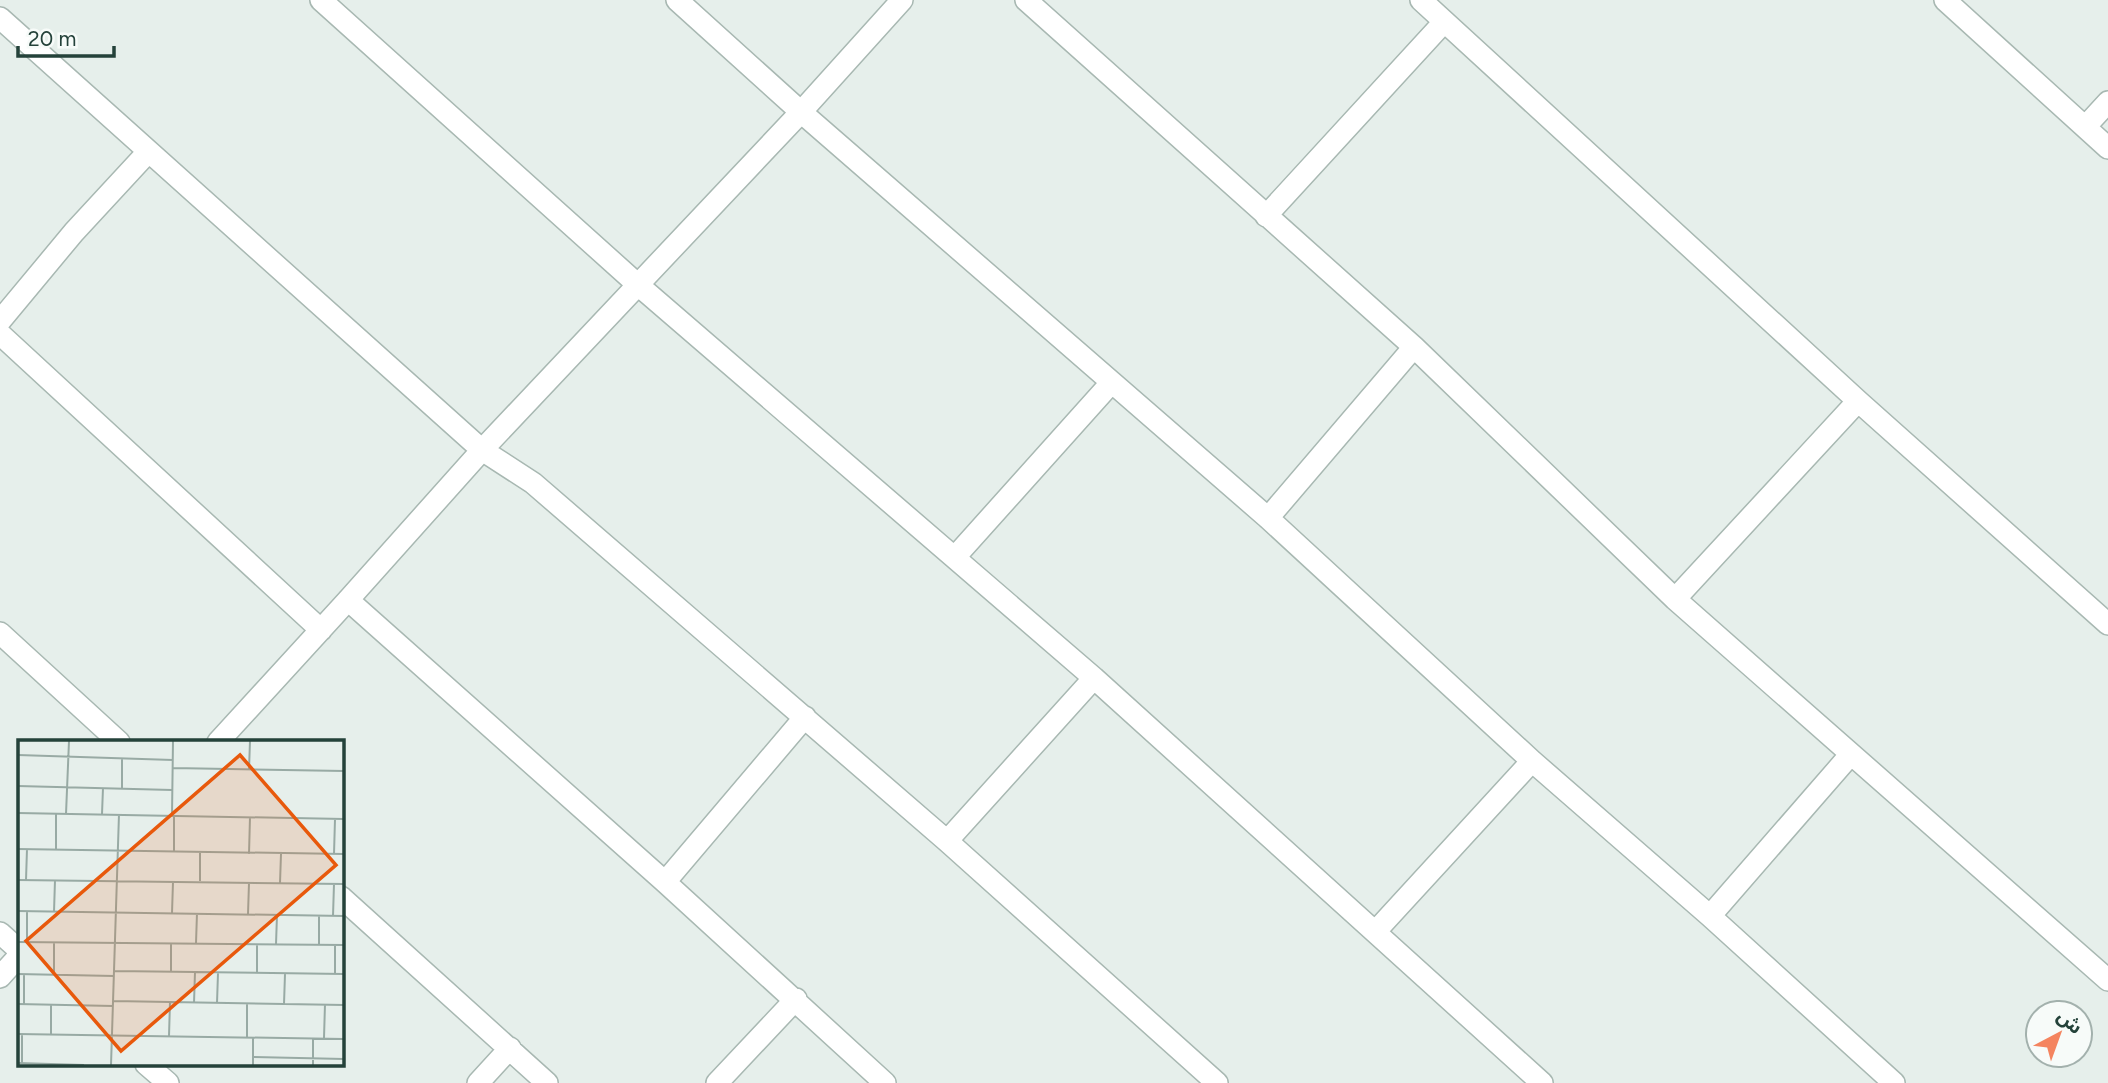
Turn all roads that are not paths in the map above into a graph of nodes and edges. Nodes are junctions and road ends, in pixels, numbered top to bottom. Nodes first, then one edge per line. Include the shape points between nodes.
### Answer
1 (12, 0) edge
2 (321, 0) edge
3 (677, 0) edge
4 (902, 0) edge
5 (1026, 0) edge
6 (1945, 0) edge
7 (1432, 7) edge
8 (0, 16) edge
9 (2108, 102) edge
10 (801, 111) junction
11 (2085, 127) junction
12 (2108, 148) edge
13 (148, 152) junction
14 (1266, 216) junction
15 (637, 284) junction
16 (0, 321) edge
17 (0, 334) edge
18 (1414, 348) junction
19 (1111, 383) junction
20 (1858, 401) junction
21 (482, 450) junction
22 (1268, 518) junction
23 (955, 557) junction
24 (1675, 599) junction
25 (348, 600) junction
26 (2108, 624) edge
27 (321, 630) junction
28 (0, 633) edge
29 (1094, 678) junction
30 (805, 717) junction
31 (117, 740) edge
32 (220, 740) edge
33 (1851, 754) junction
34 (1532, 761) junction
35 (947, 841) junction
36 (666, 882) junction
37 (343, 899) edge
38 (1710, 916) junction
39 (1375, 932) junction
40 (0, 933) edge
41 (18, 949) edge
42 (18, 957) edge
43 (0, 977) edge
44 (2108, 980) edge
45 (796, 999) junction
46 (510, 1048) junction
47 (148, 1066) edge
48 (1535, 1081) edge
49 (168, 1083) edge
50 (478, 1083) edge
51 (547, 1083) edge
52 (718, 1083) edge
53 (885, 1083) edge
54 (1217, 1083) edge
55 (1894, 1083) edge

1 - 8 street
2 - 15 street
3 - 10 street
4 - 10 street
5 - 14 street
6 - 11 street
7 - 14 street
7 - 20 street
8 - 13 street
9 - 11 street
10 - 15 street
10 - 19 street
11 - 12 street
13 - 16 street
13 - 21 street
14 - 18 street
15 - 21 street
15 - 23 street
17 - 27 street
18 - 22 street
18 - 24 street
19 - 22 street
19 - 23 street
20 - 24 street
20 - 26 street
21 - 25 street
21 - 30 street via 533,483
22 - 34 street
23 - 29 street
24 - 33 street
25 - 27 street
25 - 36 street
27 - 32 street
28 - 31 street
29 - 35 street
29 - 39 street
30 - 35 street
30 - 36 street
33 - 38 street
33 - 44 street
34 - 38 street
34 - 39 street
35 - 54 street
36 - 45 street
37 - 46 street
38 - 55 street
39 - 48 street
40 - 41 street
42 - 43 street
45 - 52 street
45 - 53 street
46 - 50 street
46 - 51 street
47 - 49 street

